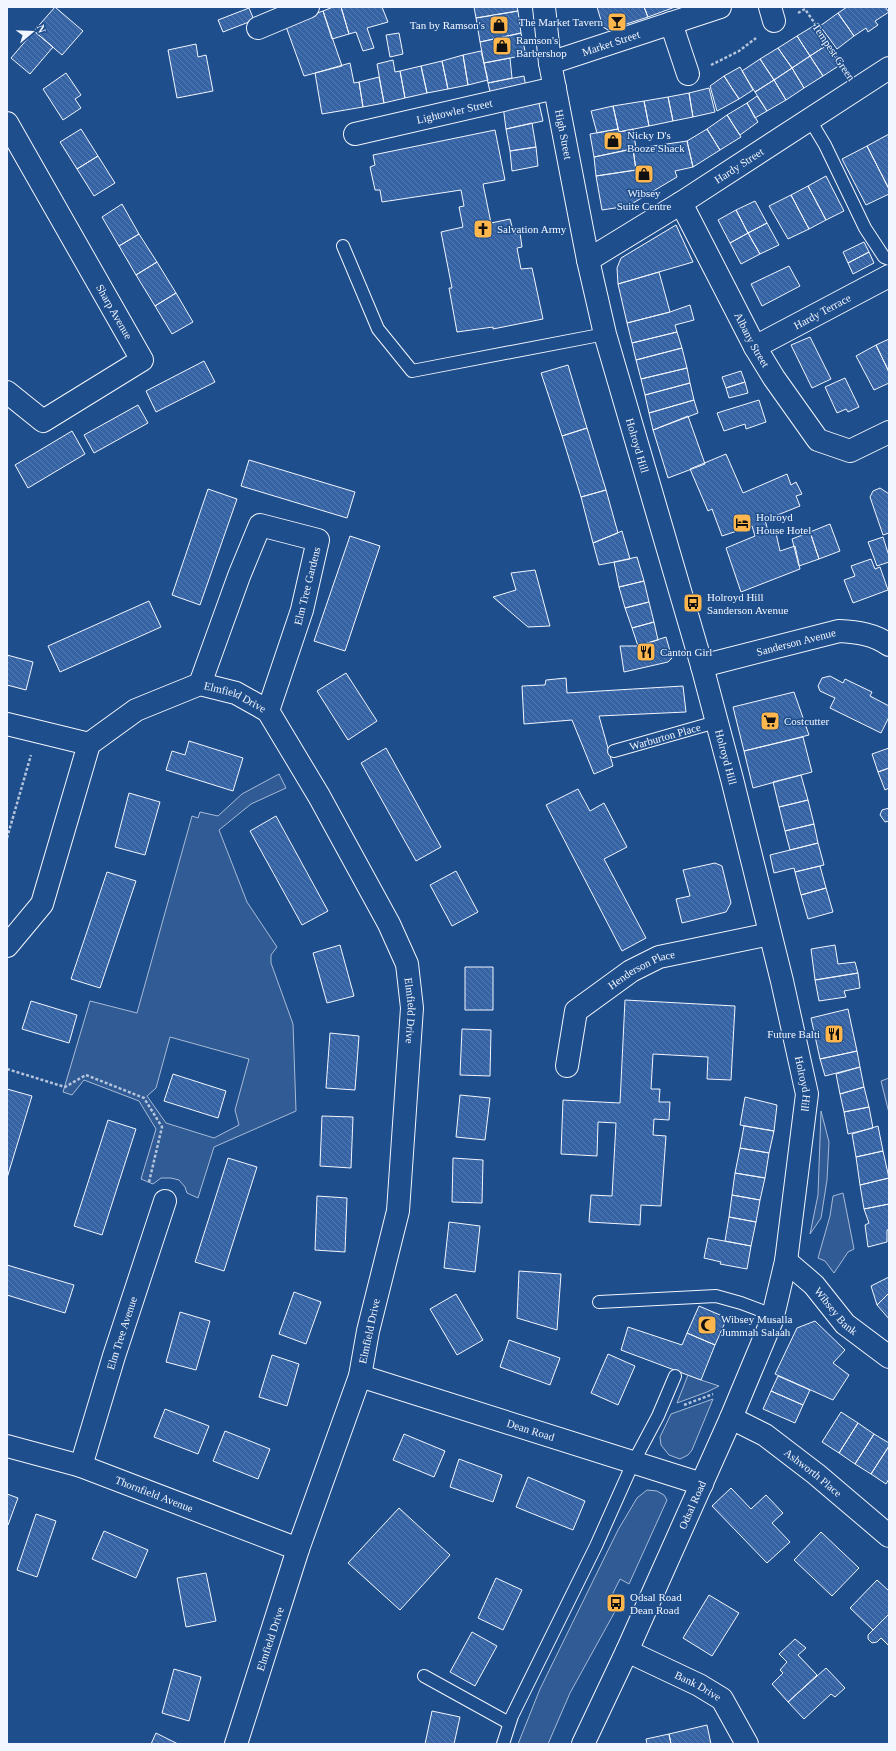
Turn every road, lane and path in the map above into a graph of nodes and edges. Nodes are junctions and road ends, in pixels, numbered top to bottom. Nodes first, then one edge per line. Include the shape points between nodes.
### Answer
1 (308, 7) edge
2 (544, 7) edge
3 (720, 7) edge
4 (795, 7) edge
5 (772, 14) edge
6 (671, 23) junction
7 (258, 28) dead end
8 (550, 62) junction
9 (888, 70) edge
10 (688, 74) joint
11 (555, 88) junction
12 (859, 88) junction
13 (810, 120) junction
14 (7, 123) edge
15 (355, 134) dead end
16 (681, 203) junction
17 (343, 246) dead end
18 (889, 259) edge
19 (588, 260) junction
20 (889, 276) edge
21 (605, 334) junction
22 (755, 348) junction
23 (7, 392) edge
24 (889, 432) edge
25 (889, 645) edge
26 (702, 666) junction
27 (200, 684) junction
28 (268, 711) junction
29 (716, 722) junction
30 (7, 724) edge
31 (38, 732) junction
32 (89, 744) junction
33 (614, 751) dead end
34 (7, 838) edge
35 (770, 934) junction
36 (7, 946) edge
37 (567, 1066) dead end
38 (7, 1069) edge
39 (165, 1201) joint
40 (786, 1261) junction
41 (599, 1302) dead end
42 (773, 1315) junction
43 (889, 1357) edge
44 (360, 1376) junction
45 (675, 1376) dead end
46 (748, 1377) junction
47 (658, 1416) junction
48 (732, 1418) junction
49 (7, 1446) edge
50 (633, 1463) junction
51 (81, 1466) junction
52 (702, 1484) junction
53 (889, 1536) edge
54 (298, 1549) junction
55 (627, 1651) junction
56 (424, 1676) dead end
57 (509, 1723) junction
58 (236, 1744) edge
59 (503, 1744) edge
60 (583, 1744) edge
61 (747, 1744) edge

1 - 7 street
2 - 8 street, High Street
3 - 6 street, Market Street
4 - 12 path, Tempest Green via 798,13 805,9
5 - 10 path via 739,51
6 - 8 street, Market Street
6 - 10 street
8 - 11 street, High Street
9 - 12 street, Hardy Street
11 - 15 street, Lightowler Street
11 - 19 street, High Street
12 - 13 street, Hardy Street
13 - 16 street, Hardy Street
13 - 18 lane via 825,145 865,228 884,257
14 - 23 street, Sharp Avenue via 142,360 43,421
16 - 19 street, Hardy Street
16 - 22 street, Albany Street
17 - 21 lane via 378,329 412,371
19 - 21 street, Holroyd Hill
20 - 22 street, Hardy Terrace
21 - 26 street, Holroyd Hill
22 - 24 street, Albany Street via 818,440 850,451
25 - 26 street, Sanderson Avenue via 860,632 839,631
26 - 29 street, Holroyd Hill
27 - 28 street, Elmfield Drive via 236,692
27 - 28 street, Elm Tree Gardens via 260,525 318,540 302,610
27 - 32 street, Elmfield Drive via 136,710
28 - 44 street, Elmfield Drive via 319,796 389,924 407,964 412,1008 398,1211 368,1331
29 - 33 lane, Warburton Place
29 - 35 street, Holroyd Hill
30 - 31 street
31 - 32 street
31 - 34 path
32 - 36 street via 42,904
35 - 37 street, Henderson Place via 659,957 631,971 576,1011
35 - 40 street, Holroyd Hill via 806,1094
38 - 39 path via 65,1087 86,1075 144,1098 162,1127 149,1181
39 - 51 street, Elm Tree Avenue
40 - 42 street, Odsal Road
40 - 43 street, Wibsey Bank via 814,1285 845,1324
41 - 42 lane via 716,1296 741,1302
42 - 46 street, Odsal Road
44 - 50 street, Dean Road
44 - 54 street, Elmfield Drive
45 - 47 lane
46 - 47 path via 714,1394
46 - 48 street, Odsal Road
47 - 50 lane
48 - 52 street, Odsal Road
48 - 53 street, Ashworth Place via 765,1435
49 - 51 street, Thornfield Avenue
50 - 52 street, Dean Road
50 - 57 lane via 596,1546
51 - 54 street, Thornfield Avenue
52 - 55 street, Odsal Road
54 - 58 street, Elmfield Drive
55 - 60 street, Odsal Road
55 - 61 street, Bank Drive via 699,1685 722,1699
56 - 57 lane
57 - 59 lane

